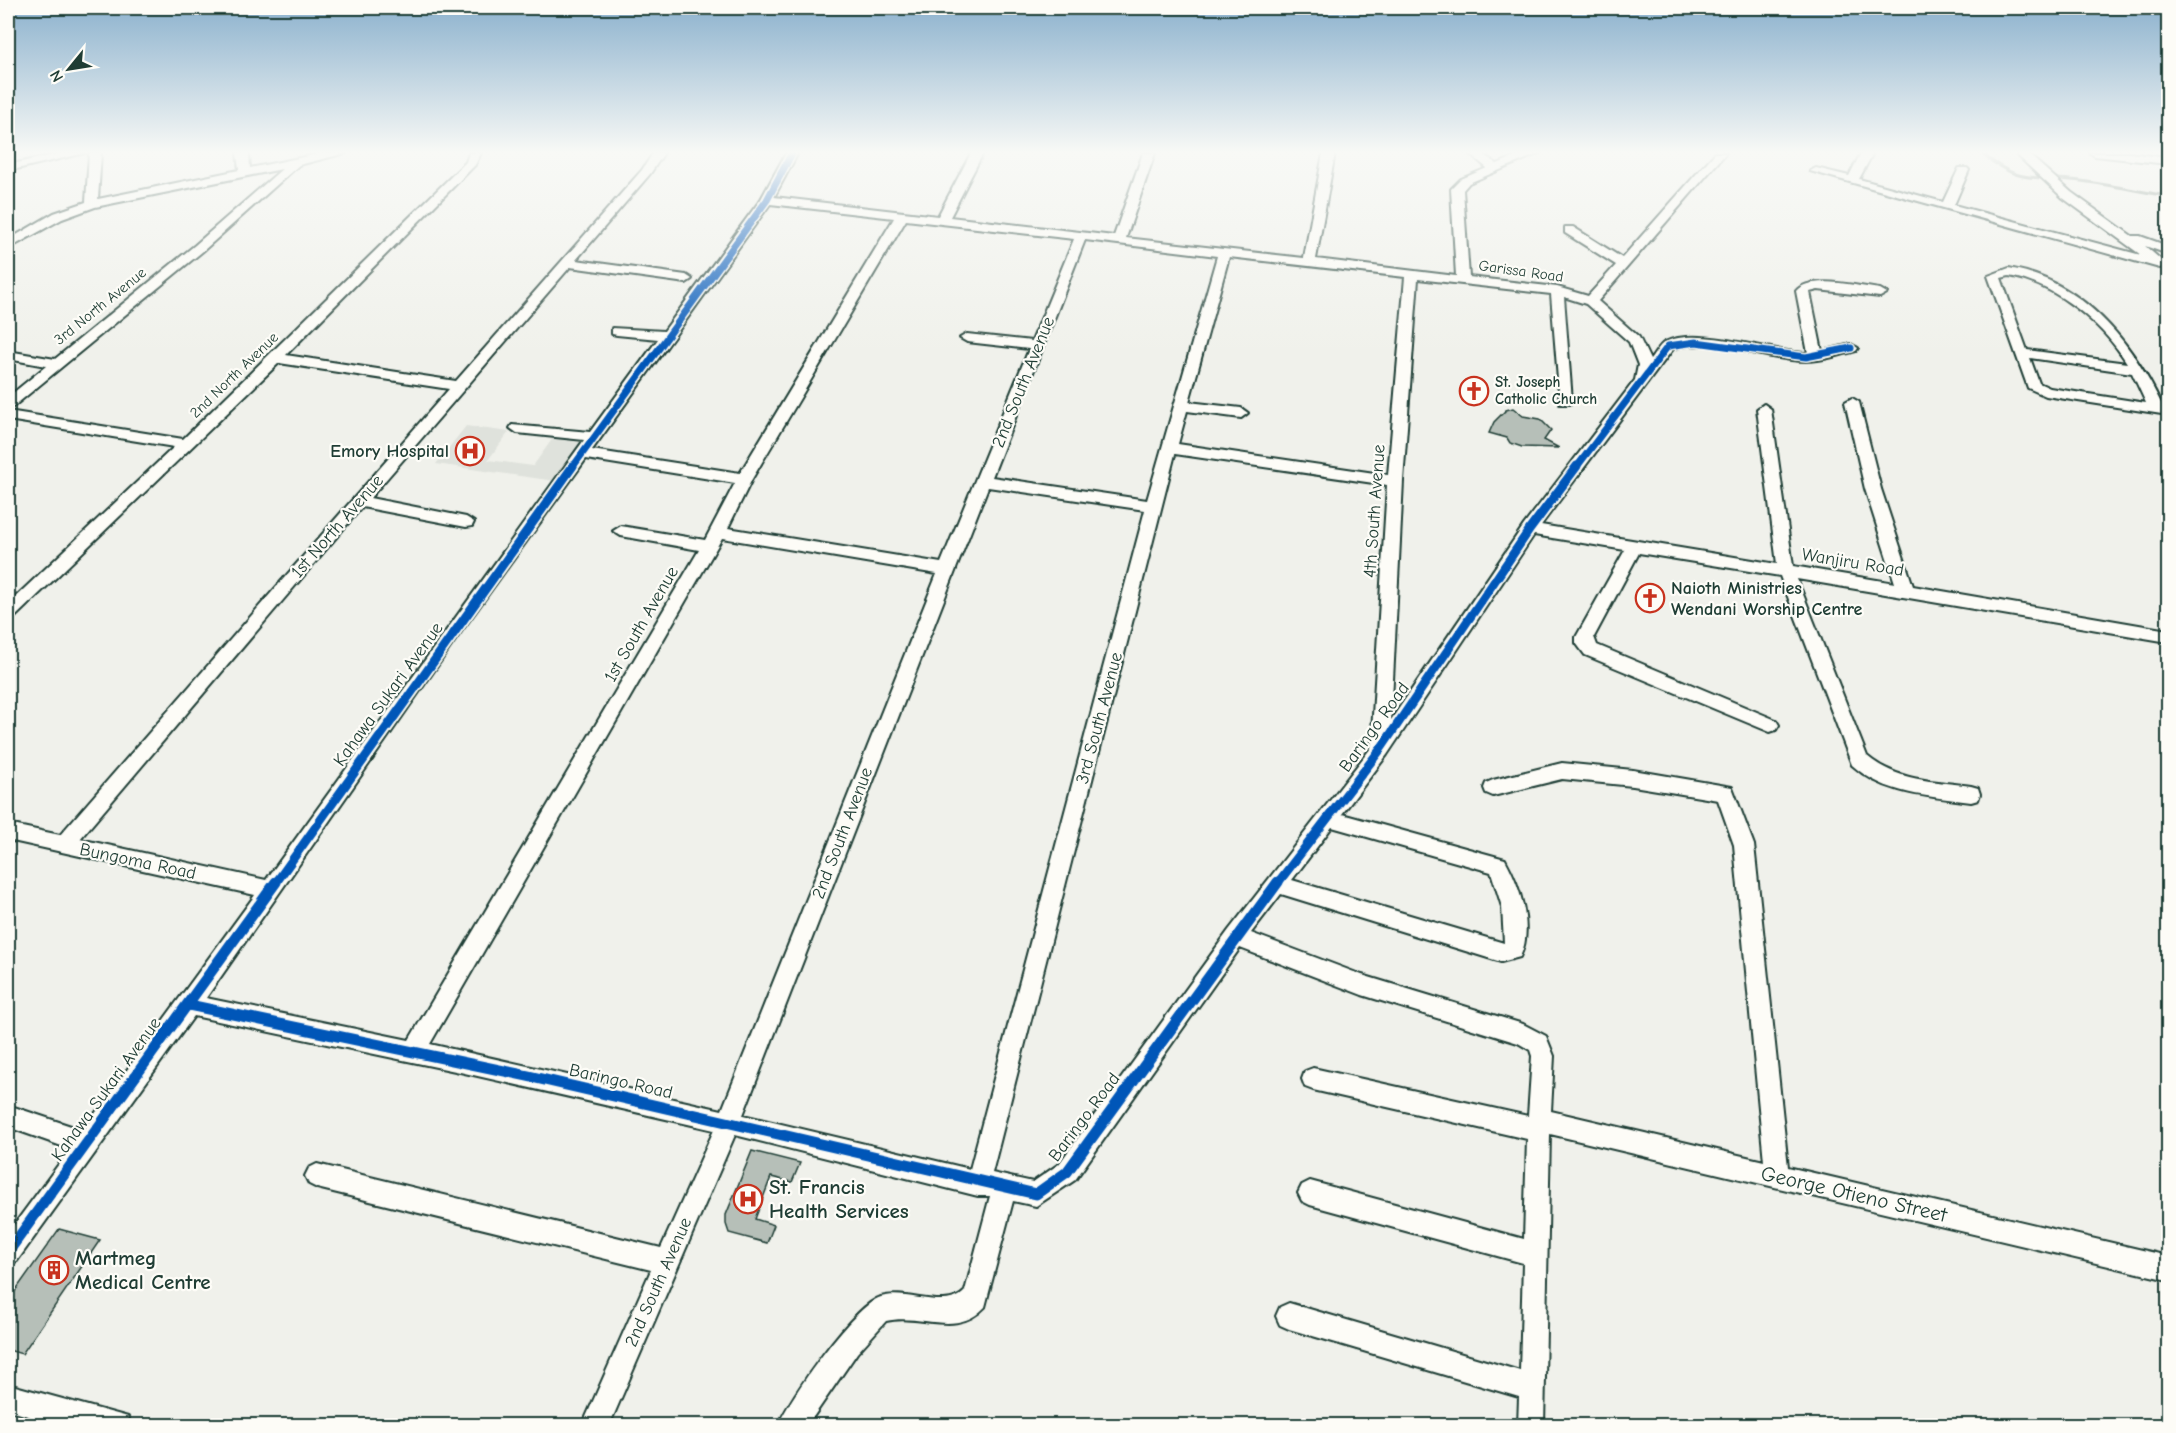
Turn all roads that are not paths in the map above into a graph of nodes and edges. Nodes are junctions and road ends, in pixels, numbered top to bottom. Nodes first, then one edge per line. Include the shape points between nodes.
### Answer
1 (51, 220) edge
2 (231, 220) edge
3 (415, 220) edge
4 (605, 220) edge
5 (753, 220) edge
6 (899, 220) edge
7 (930, 220) edge
8 (1126, 220) edge
9 (1317, 220) edge
10 (1459, 220) edge
11 (1663, 220) edge
12 (1996, 220) edge
13 (2101, 220) edge
14 (942, 221) joint
15 (1569, 230) dead end
16 (2121, 234) junction
17 (1081, 236) junction
18 (1119, 240) junction
19 (8, 245) edge
20 (2169, 250) edge
21 (1224, 253) junction
22 (568, 263) junction
23 (1309, 263) junction
24 (1624, 265) junction
25 (2164, 267) edge
26 (1412, 276) junction
27 (686, 279) dead end
28 (1463, 280) junction
29 (1557, 291) junction
30 (1880, 293) dead end
31 (1591, 301) junction
32 (617, 331) dead end
33 (669, 336) junction
34 (967, 338) dead end
35 (1037, 346) junction
36 (1851, 348) dead end
37 (2021, 353) junction
38 (8, 355) edge
39 (276, 357) junction
40 (1816, 357) junction
41 (56, 363) junction
42 (2137, 369) junction
43 (1642, 380) junction
44 (460, 386) junction
45 (1565, 401) dead end
46 (1852, 402) dead end
47 (8, 404) edge
48 (1181, 406) junction
49 (1764, 409) dead end
50 (2162, 410) edge
51 (1241, 413) dead end
52 (8, 415) edge
53 (517, 428) dead end
54 (596, 437) junction
55 (185, 444) junction
56 (1169, 448) junction
57 (584, 454) junction
58 (744, 479) junction
59 (984, 481) junction
60 (1395, 481) junction
61 (359, 501) junction
62 (1154, 506) junction
63 (465, 522) dead end
64 (1530, 529) junction
65 (621, 531) dead end
66 (713, 539) junction
67 (1635, 546) junction
68 (949, 570) junction
69 (1786, 571) junction
70 (1906, 590) junction
71 (8, 614) edge
72 (2169, 636) edge
73 (1770, 725) dead end
74 (1380, 750) junction
75 (1493, 788) dead end
76 (1971, 794) dead end
77 (1328, 818) junction
78 (8, 832) edge
79 (64, 844) junction
80 (1277, 884) junction
81 (268, 889) junction
82 (1236, 937) junction
83 (189, 1005) junction
84 (414, 1051) junction
85 (1313, 1079) dead end
86 (8, 1116) edge
87 (729, 1122) junction
88 (1539, 1125) junction
89 (87, 1143) junction
90 (317, 1176) dead end
91 (1777, 1176) junction
92 (978, 1184) junction
93 (1004, 1188) junction
94 (1310, 1192) dead end
95 (8, 1252) edge
96 (1537, 1255) junction
97 (667, 1262) junction
98 (2169, 1268) edge
99 (1289, 1316) dead end
100 (1532, 1388) junction
101 (8, 1397) edge
102 (119, 1425) edge
103 (595, 1425) edge
104 (791, 1425) edge
105 (1531, 1425) edge

1 - 19 street
2 - 41 street, 3rd North Avenue
3 - 39 street, 2nd North Avenue
4 - 22 street, 1st North Avenue
5 - 33 street, Kahawa Sukari Avenue
6 - 58 street, 1st South Avenue
7 - 14 street, Garissa Road
8 - 18 street
9 - 23 street
10 - 28 street
11 - 24 street
12 - 25 street
13 - 16 street
14 - 17 street, Garissa Road
15 - 24 street
16 - 20 street
16 - 25 street
17 - 18 street, Garissa Road
17 - 35 street, 2nd South Avenue
18 - 21 street, Garissa Road
21 - 23 street, Garissa Road
21 - 48 street, 3rd South Avenue
22 - 27 street
22 - 44 street, 1st North Avenue
23 - 26 street, Garissa Road
24 - 31 street
26 - 28 street, Garissa Road
26 - 60 street, 4th South Avenue
28 - 29 street, Garissa Road
29 - 31 street, Garissa Road
29 - 45 street
30 - 40 street via 1818,286 1803,291
31 - 43 street, Garissa Road via 1634,340 1645,365
32 - 33 street
33 - 54 street, Kahawa Sukari Avenue
34 - 35 street
35 - 59 street, 2nd South Avenue
36 - 40 street
37 - 42 street
37 - 42 street via 1994,276 2000,272 2040,281 2075,300 2126,351
37 - 50 street via 2030,378 2039,389
38 - 41 street
39 - 44 street
39 - 55 street, 2nd North Avenue
40 - 43 street, Baringo Road via 1673,343
41 - 47 street, 3rd North Avenue
42 - 50 street
43 - 64 street, Baringo Road
44 - 61 street, 1st North Avenue
46 - 70 street via 1873,489
48 - 51 street
48 - 56 street, 3rd South Avenue
49 - 69 street
52 - 55 street
53 - 54 street
54 - 57 street, Kahawa Sukari Avenue
55 - 71 street, 2nd North Avenue
56 - 60 street
56 - 62 street, 3rd South Avenue
57 - 58 street
57 - 81 street, Kahawa Sukari Avenue
58 - 66 street, 1st South Avenue
59 - 62 street
59 - 68 street, 2nd South Avenue
60 - 74 street, 4th South Avenue
61 - 63 street
61 - 79 street, 1st North Avenue
62 - 92 street, 3rd South Avenue
64 - 67 street, Wanjiru Road
64 - 74 street, Baringo Road
65 - 66 street
66 - 68 street
66 - 84 street, 1st South Avenue
67 - 69 street, Wanjiru Road
67 - 73 street via 1585,643 1591,650
68 - 87 street, 2nd South Avenue via 860,784
69 - 70 street, Wanjiru Road
69 - 76 street via 1859,760 1869,772 1885,780
70 - 72 street, Wanjiru Road
74 - 77 street, Baringo Road
75 - 91 street via 1562,771 1725,793 1744,845
77 - 80 street, Baringo Road
77 - 80 street via 1498,865 1504,874 1516,931 1513,950 1501,953
78 - 79 street, Bungoma Road
79 - 81 street, Bungoma Road
80 - 82 street, Baringo Road
81 - 83 street, Kahawa Sukari Avenue
82 - 88 street via 1362,985 1538,1042 1543,1056
82 - 93 street, Baringo Road via 1067,1172 1036,1194
83 - 84 street, Baringo Road
83 - 89 street, Kahawa Sukari Avenue
84 - 87 street, Baringo Road
85 - 88 street, George Otieno Street
86 - 89 street
87 - 92 street, Baringo Road
87 - 97 street, 2nd South Avenue
88 - 91 street, George Otieno Street
88 - 96 street
89 - 95 street, Kahawa Sukari Avenue
90 - 97 street
91 - 98 street, George Otieno Street
92 - 93 street, Baringo Road
93 - 104 street via 976,1298 970,1308 956,1312 894,1307 879,1311 862,1327
94 - 96 street
96 - 100 street
97 - 103 street, 2nd South Avenue
99 - 100 street
100 - 105 street
101 - 102 street

